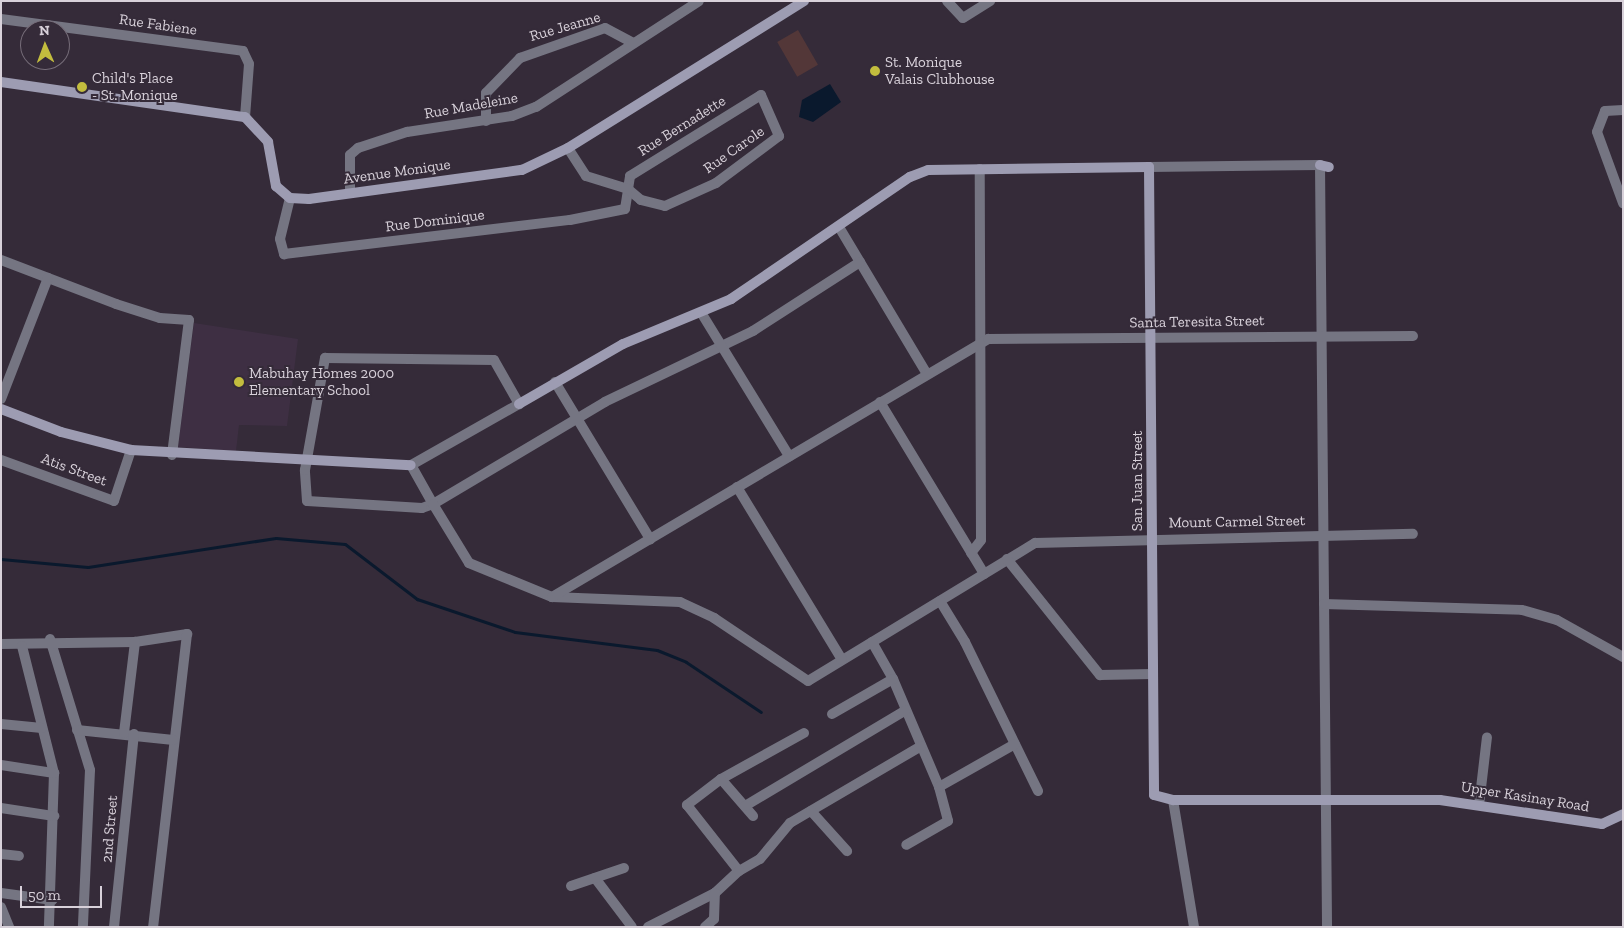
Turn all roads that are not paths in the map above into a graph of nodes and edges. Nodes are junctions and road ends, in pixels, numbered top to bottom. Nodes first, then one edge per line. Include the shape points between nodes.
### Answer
1 (699, 1) edge
2 (947, 1) edge
3 (990, 1) edge
4 (801, 2) edge
5 (1, 19) edge
6 (633, 43) junction
7 (1, 82) edge
8 (761, 95) joint
9 (1623, 110) edge
10 (245, 117) junction
11 (486, 121) junction
12 (568, 148) junction
13 (1149, 167) junction
14 (980, 169) junction
15 (628, 189) junction
16 (350, 193) junction
17 (290, 198) junction
18 (1623, 203) edge
19 (839, 227) junction
20 (1, 260) edge
21 (860, 262) junction
22 (48, 278) junction
23 (702, 314) junction
24 (1322, 336) junction
25 (1413, 336) dead end
26 (1152, 338) junction
27 (981, 342) junction
28 (722, 346) junction
29 (927, 374) junction
30 (555, 382) junction
31 (1, 399) edge
32 (880, 402) junction
33 (519, 404) junction
34 (1, 409) edge
35 (577, 418) junction
36 (131, 450) junction
37 (172, 455) junction
38 (789, 456) junction
39 (1, 460) edge
40 (307, 460) junction
41 (411, 465) junction
42 (737, 486) junction
43 (433, 504) junction
44 (1413, 534) dead end
45 (1323, 536) junction
46 (650, 539) junction
47 (1153, 539) junction
48 (971, 553) junction
49 (1007, 559) junction
50 (984, 574) junction
51 (552, 598) junction
52 (940, 601) junction
53 (1324, 604) junction
54 (50, 639) junction
55 (135, 642) junction
56 (872, 642) junction
57 (1, 644) edge
58 (22, 646) junction
59 (1623, 657) edge
60 (842, 660) junction
61 (1154, 674) junction
62 (893, 679) junction
63 (906, 710) junction
64 (832, 714) dead end
65 (1, 724) edge
66 (42, 728) junction
67 (77, 730) junction
68 (804, 733) dead end
69 (129, 734) junction
70 (1487, 737) dead end
71 (173, 740) junction
72 (1015, 744) junction
73 (921, 746) junction
74 (1, 764) edge
75 (54, 773) junction
76 (721, 779) junction
77 (939, 787) junction
78 (1038, 791) dead end
79 (1154, 795) joint
80 (1173, 800) junction
81 (1326, 800) junction
82 (1479, 805) junction
83 (744, 806) junction
84 (1, 808) edge
85 (811, 811) junction
86 (1623, 814) edge
87 (54, 816) junction
88 (753, 816) dead end
89 (906, 846) dead end
90 (848, 851) dead end
91 (1, 854) edge
92 (19, 856) dead end
93 (624, 868) dead end
94 (739, 871) junction
95 (596, 878) junction
96 (571, 886) dead end
97 (715, 892) junction
98 (1, 893) edge
99 (53, 900) junction
100 (1, 907) edge
101 (9, 927) edge
102 (49, 927) edge
103 (83, 927) edge
104 (114, 927) edge
105 (153, 927) edge
106 (632, 927) edge
107 (648, 927) edge
108 (705, 927) edge
109 (1194, 927) edge
110 (1327, 927) edge

1 - 6 street, Rue Madeleine
2 - 3 street via 963,18
4 - 12 street, Avenue Monique
5 - 10 street, Rue Fabiene via 244,51 249,64
6 - 11 street, Rue Madeleine via 536,107
6 - 11 street, Rue Jeanne via 618,31 606,28 520,58 486,93
7 - 10 street
8 - 15 street, Rue Bernadette via 630,176
8 - 15 street, Rue Carole via 779,136 716,183 666,206 641,200
9 - 18 street via 1605,111 1597,132
10 - 17 street via 268,142 276,186
11 - 16 street, Rue Madeleine via 407,132 358,148 350,155
12 - 15 street, Rue Carole via 586,176
12 - 16 street, Avenue Monique via 522,170
13 - 14 street
13 - 24 street via 1324,166
13 - 26 street, San Juan Street
14 - 19 street via 928,170 910,177
14 - 27 street
15 - 17 street, Rue Dominique via 625,209 570,220 284,254 280,239
16 - 17 street, Avenue Monique
19 - 21 street
19 - 23 street
20 - 22 street
21 - 28 street via 779,316
21 - 29 street
22 - 31 street
22 - 37 street via 154,316 189,320
23 - 28 street
23 - 30 street via 624,344
24 - 25 street, Santa Teresita Street
24 - 26 street, Santa Teresita Street
24 - 45 street
26 - 27 street, Santa Teresita Street
26 - 47 street, San Juan Street
27 - 29 street
27 - 48 street via 981,540
28 - 35 street
28 - 38 street
29 - 32 street
30 - 33 street
30 - 35 street
32 - 38 street
32 - 48 street
33 - 40 street via 494,360 325,358
33 - 41 street
34 - 36 street via 61,432
35 - 43 street
35 - 46 street
36 - 37 street
36 - 39 street, Atis Street via 114,501
37 - 40 street
38 - 42 street
40 - 41 street
40 - 43 street via 307,501 422,508
41 - 43 street
42 - 46 street
42 - 60 street
43 - 51 street via 468,563
44 - 45 street, Mount Carmel Street
45 - 47 street, Mount Carmel Street
45 - 53 street
46 - 51 street
47 - 49 street, Mount Carmel Street via 1035,543
47 - 61 street, San Juan Street
48 - 50 street
49 - 50 street, Mount Carmel Street
49 - 61 street via 1100,675
50 - 52 street, Mount Carmel Street
51 - 60 street, Mount Carmel Street via 680,602 714,618 808,681
52 - 56 street, Mount Carmel Street
52 - 72 street
53 - 59 street via 1522,610 1557,620
53 - 81 street
54 - 55 street
54 - 58 street
54 - 67 street
55 - 69 street, 2nd Street
55 - 71 street via 187,634
56 - 60 street, Mount Carmel Street
56 - 62 street
57 - 58 street
58 - 66 street
61 - 79 street, San Juan Street
62 - 63 street
62 - 64 street
63 - 73 street
63 - 83 street
65 - 66 street
66 - 75 street
67 - 69 street
67 - 103 street via 90,770
68 - 76 street
69 - 71 street
69 - 104 street, 2nd Street
70 - 82 street
71 - 105 street
72 - 77 street
72 - 78 street
73 - 77 street
73 - 85 street
74 - 75 street
75 - 87 street
76 - 83 street
76 - 94 street via 686,805
77 - 89 street via 948,821
79 - 80 street, Upper Kasinay Road
80 - 81 street, Upper Kasinay Road
80 - 109 street
81 - 82 street, Upper Kasinay Road via 1420,800
81 - 110 street
82 - 86 street, Upper Kasinay Road via 1602,824
83 - 88 street
84 - 87 street
85 - 90 street
85 - 94 street via 790,823 760,859
87 - 99 street
91 - 92 street
93 - 95 street
94 - 97 street
95 - 96 street
95 - 106 street
97 - 107 street
97 - 108 street via 714,919
98 - 99 street
99 - 102 street
100 - 101 street

